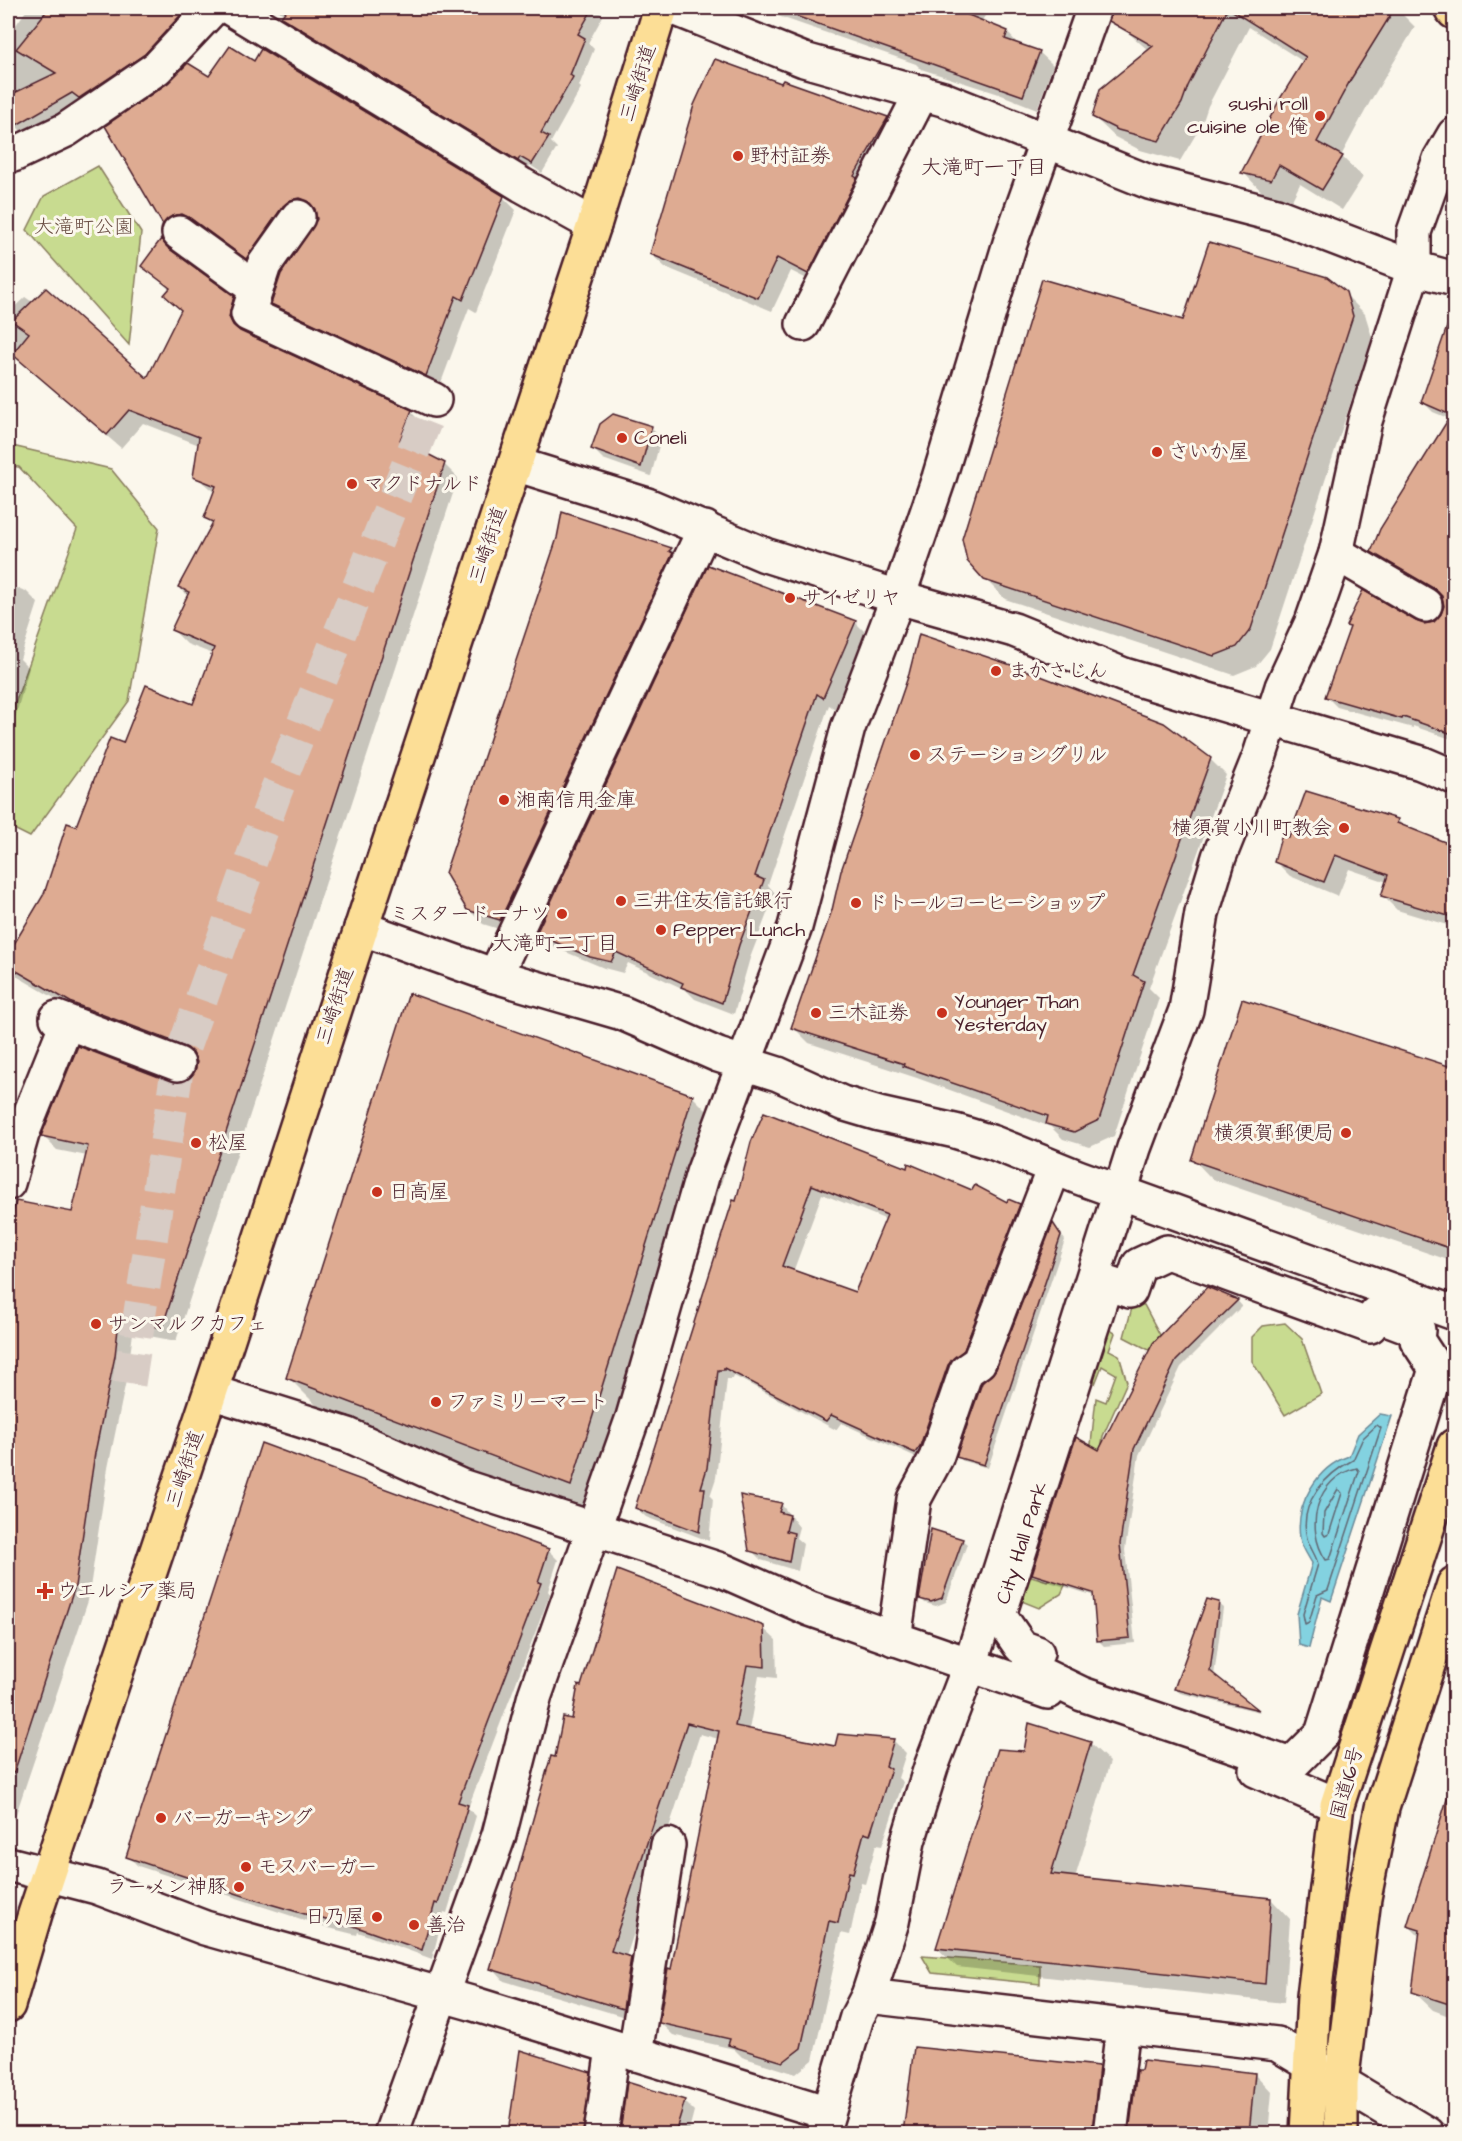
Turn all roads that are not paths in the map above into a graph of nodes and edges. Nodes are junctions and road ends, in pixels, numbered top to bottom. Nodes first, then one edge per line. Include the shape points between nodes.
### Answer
1 (213, 8) edge
2 (230, 8) edge
3 (661, 8) edge
4 (674, 8) edge
5 (1094, 8) edge
6 (1451, 8) edge
7 (1455, 12) edge
8 (922, 92) junction
9 (1455, 135) edge
10 (1046, 141) junction
11 (10, 153) edge
12 (298, 217) dead end
13 (594, 225) junction
14 (179, 233) dead end
15 (1414, 268) junction
16 (1455, 279) edge
17 (256, 289) junction
18 (803, 324) dead end
19 (434, 400) dead end
20 (515, 464) junction
21 (705, 528) junction
22 (1336, 553) junction
23 (898, 597) junction
24 (1425, 605) dead end
25 (1273, 718) junction
26 (1455, 777) edge
27 (361, 928) junction
28 (495, 976) junction
29 (744, 1063) junction
30 (178, 1064) dead end
31 (1054, 1168) junction
32 (8, 1183) edge
33 (1120, 1192) junction
34 (1455, 1313) edge
35 (1436, 1369) joint
36 (211, 1392) junction
37 (1455, 1446) edge
38 (593, 1529) junction
39 (1455, 1584) edge
40 (894, 1639) junction
41 (970, 1665) junction
42 (1337, 1805) junction
43 (668, 1845) dead end
44 (8, 1864) edge
45 (49, 1875) junction
46 (441, 1994) junction
47 (868, 1996) junction
48 (8, 2005) edge
49 (1123, 2027) junction
50 (624, 2051) junction
51 (1311, 2066) junction
52 (1341, 2084) junction
53 (825, 2123) edge
54 (391, 2133) edge
55 (601, 2133) edge
56 (1110, 2133) edge
57 (1307, 2133) edge
58 (1341, 2133) edge
59 (1427, 2133) edge

1 - 11 street via 157,68 66,130
2 - 13 street via 522,186
3 - 13 main road, 三崎街道
4 - 8 street via 804,60
5 - 10 street
6 - 7 main road
8 - 10 street
8 - 18 street
9 - 15 street via 1440,159 1414,232
10 - 15 street via 1149,182 1276,215
10 - 23 street
12 - 17 street via 264,265
13 - 20 main road, 三崎街道
14 - 17 street
15 - 16 street
15 - 22 street via 1365,422
17 - 19 street via 248,314
20 - 21 street via 647,505
20 - 27 main road, 三崎街道
21 - 23 street via 765,555
21 - 28 street
22 - 24 street
22 - 25 street
23 - 25 street via 1014,630 1124,675
23 - 29 street via 848,728 795,927
25 - 26 street
25 - 33 street via 1219,857 1202,913 1186,1010
27 - 28 street
27 - 36 main road, 三崎街道
28 - 29 street via 622,1013
29 - 31 street via 842,1102 994,1143
29 - 38 street via 703,1173 633,1417
30 - 32 street via 59,1026
31 - 33 street
31 - 40 street via 979,1362 966,1371 936,1458 914,1499
33 - 34 street
33 - 41 street
35 - 35 street, City Hall Park via 1322,1734 1291,1765 1082,1694 1028,1668 1037,1653 1021,1647 999,1615 1106,1283 1131,1291 1139,1265 1167,1252 1370,1326 1376,1314 1418,1330 1417,1340
36 - 38 street via 348,1435 461,1486
36 - 45 main road, 三崎街道
37 - 42 main road, 国道16号
38 - 40 street via 724,1571 810,1609
38 - 46 street via 535,1695 499,1835
39 - 52 main road, 国道16号 via 1382,1808 1364,1898
40 - 41 street
41 - 42 street via 1276,1777
41 - 47 street via 908,1841 892,1922
42 - 51 main road, 国道16号 via 1314,1996
43 - 50 street
44 - 45 street
45 - 46 street via 98,1887 205,1928
45 - 48 main road, 三崎街道
46 - 50 street
46 - 54 street
47 - 49 street
47 - 53 street via 857,2017
49 - 51 street via 1276,2044
49 - 56 street
50 - 53 street
50 - 55 street
51 - 52 street
51 - 57 main road, 国道16号
52 - 58 main road, 国道16号
52 - 59 street

